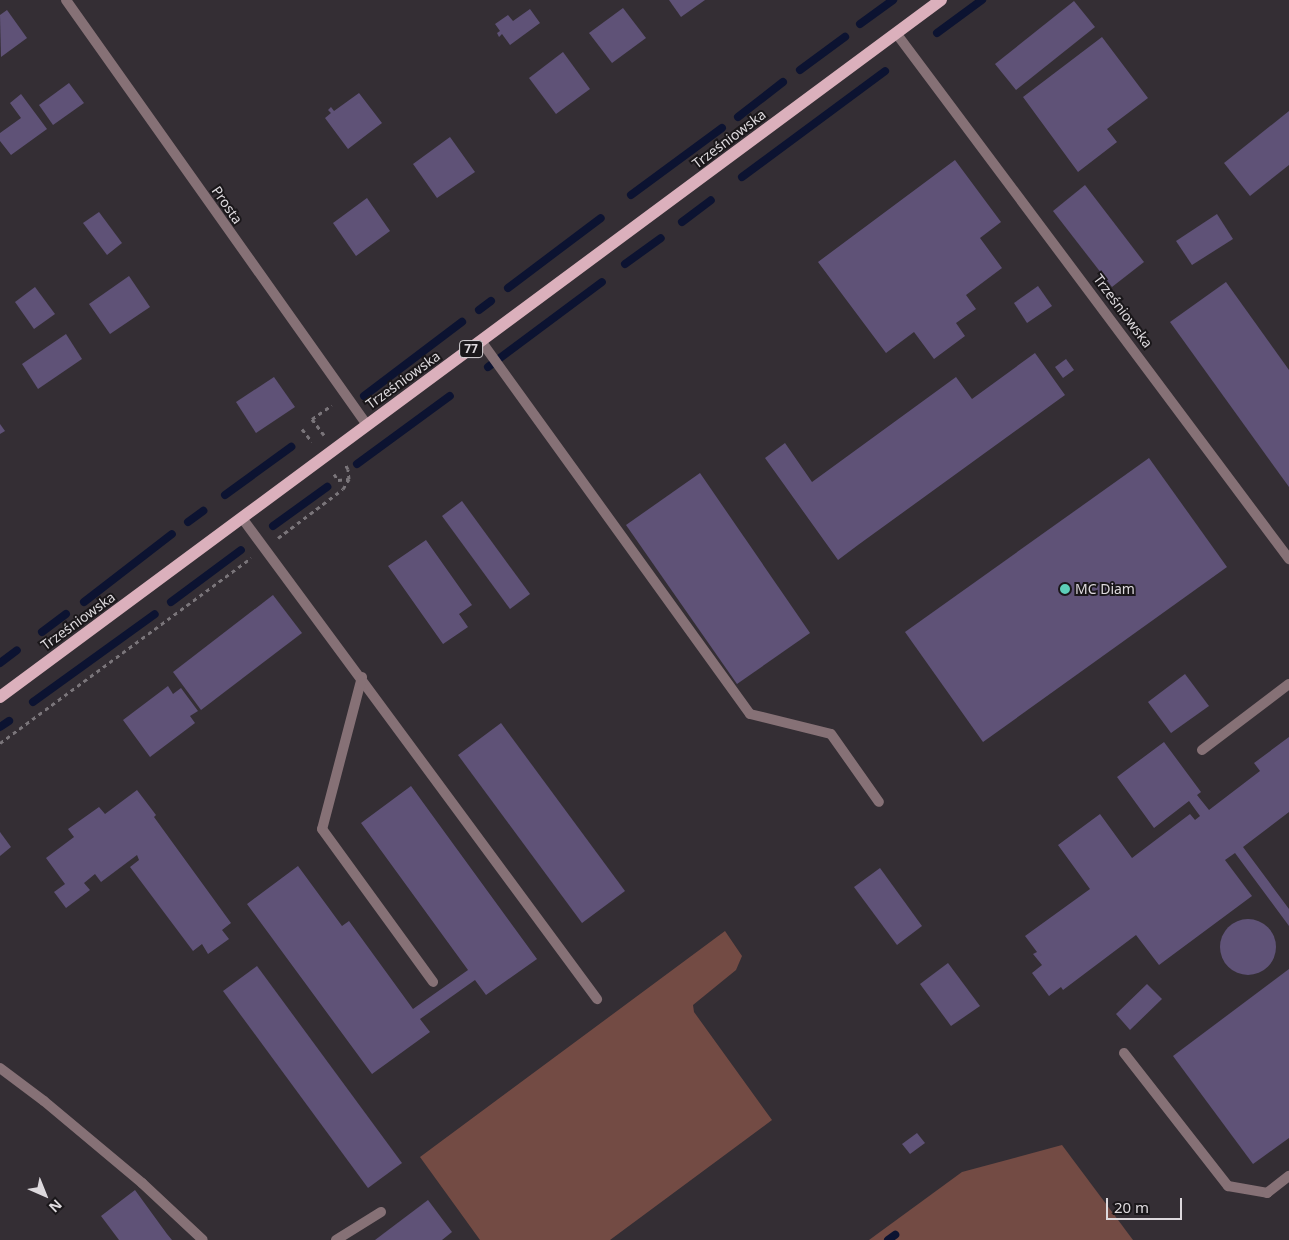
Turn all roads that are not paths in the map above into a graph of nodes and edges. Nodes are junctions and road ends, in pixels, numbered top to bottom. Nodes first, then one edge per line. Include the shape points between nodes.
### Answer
1 (66, 0) edge
2 (941, 0) edge
3 (896, 33) junction
4 (481, 341) junction
5 (367, 425) junction
6 (242, 518) junction
7 (1289, 559) edge
8 (362, 677) junction
9 (1289, 684) edge
10 (0, 697) edge
11 (1202, 750) dead end
12 (879, 802) dead end
13 (433, 982) dead end
14 (598, 999) dead end
15 (1124, 1052) dead end
16 (0, 1068) edge
17 (1289, 1176) edge
18 (381, 1212) dead end
19 (203, 1240) edge
20 (336, 1240) edge

1 - 5 street, Prosta
2 - 3 main road, Trześniowska / 77
3 - 4 main road, Trześniowska / 77
3 - 7 street, Trześniowska
4 - 5 main road, Trześniowska / 77
4 - 12 street via 750,714 831,734
5 - 6 main road, Trześniowska / 77
6 - 8 street
6 - 10 main road, Trześniowska / 77
8 - 13 street via 322,829
8 - 14 street
9 - 11 street
15 - 17 street via 1228,1186 1267,1193
16 - 19 street via 142,1183
18 - 20 street

